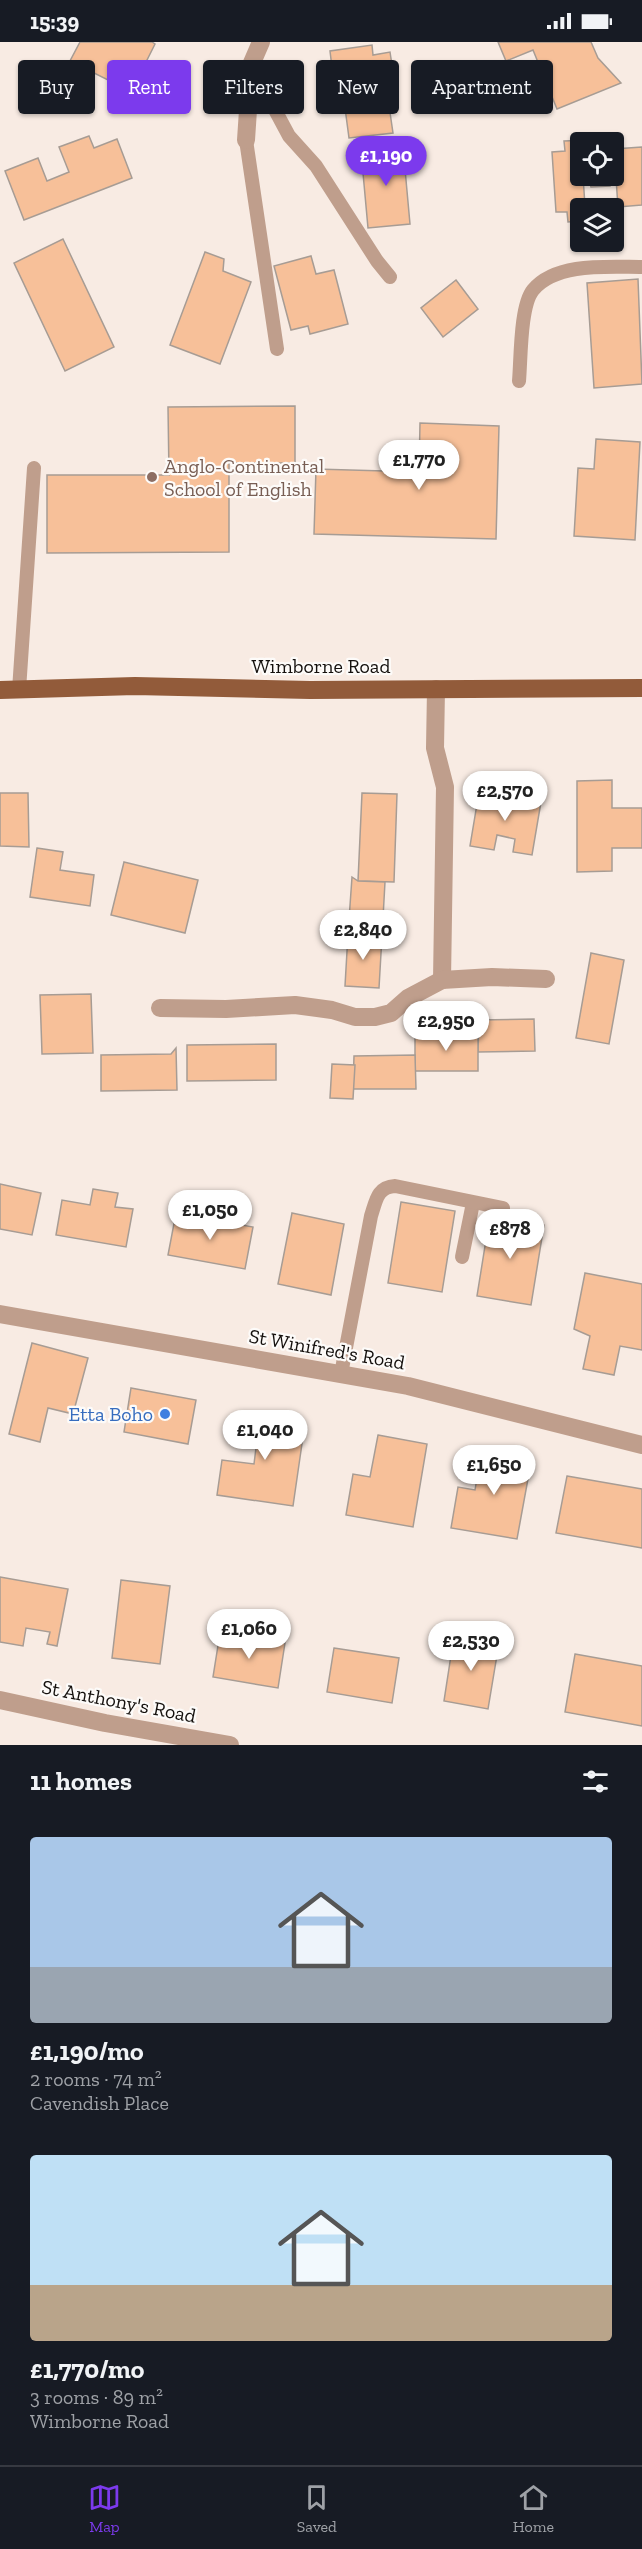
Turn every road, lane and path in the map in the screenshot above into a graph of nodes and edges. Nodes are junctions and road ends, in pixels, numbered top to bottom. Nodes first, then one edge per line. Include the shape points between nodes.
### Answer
1 (261, 42) edge
2 (252, 60) edge
3 (247, 114) edge
4 (277, 114) edge
5 (246, 140) joint
6 (642, 267) edge
7 (390, 277) dead end
8 (277, 349) dead end
9 (519, 381) dead end
10 (34, 468) dead end
11 (642, 688) edge
12 (436, 689) junction
13 (0, 690) edge
14 (19, 690) junction
15 (546, 979) dead end
16 (442, 980) junction
17 (160, 1008) dead end
18 (474, 1203) junction
19 (503, 1208) dead end
20 (462, 1257) dead end
21 (0, 1314) edge
22 (341, 1374) junction
23 (642, 1445) edge
24 (0, 1700) edge
25 (230, 1745) edge

1 - 2 street
3 - 5 street
4 - 7 lane
5 - 8 lane
6 - 9 lane via 582,267 547,278 532,291 526,310
10 - 14 lane
11 - 12 main road, Wimborne Road
12 - 14 main road, Wimborne Road via 135,686
12 - 16 street via 435,748 445,786
13 - 14 main road, Wimborne Road
15 - 16 street
16 - 17 street via 408,998 391,1013 375,1017 295,1005
18 - 19 lane
18 - 20 lane
18 - 22 lane via 395,1186 380,1191 371,1216
21 - 22 street, St Winifred's Road
22 - 23 street, St Winifred's Road via 408,1386
24 - 25 street, St Anthony's Road

